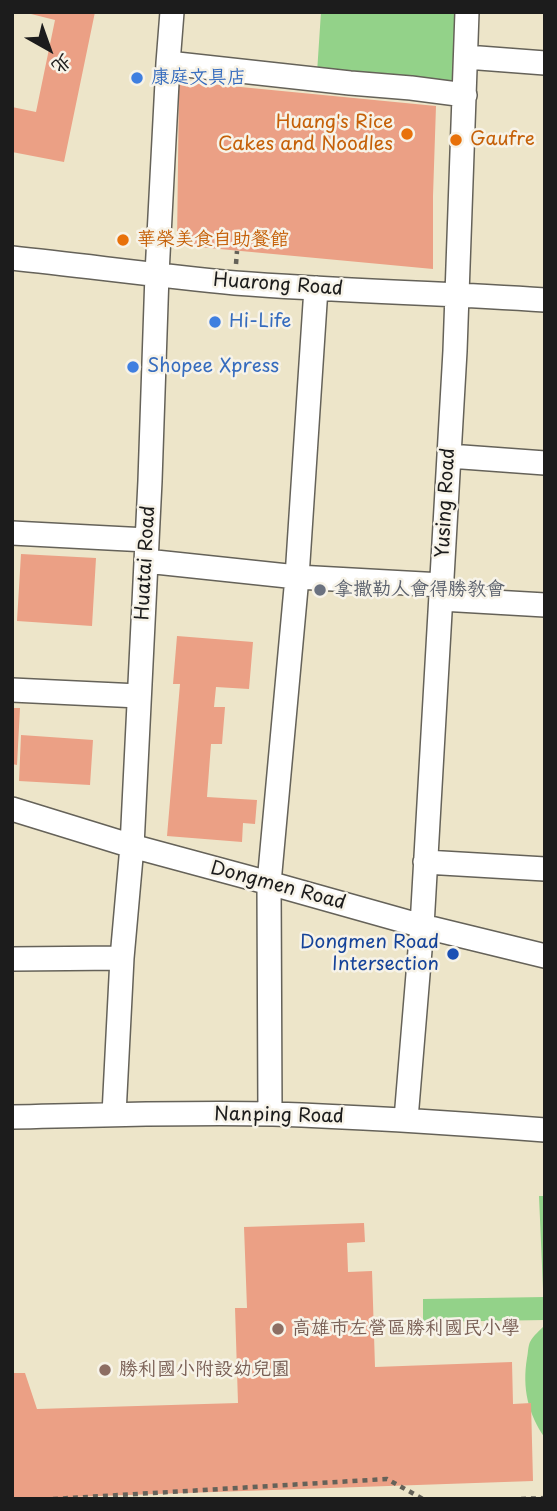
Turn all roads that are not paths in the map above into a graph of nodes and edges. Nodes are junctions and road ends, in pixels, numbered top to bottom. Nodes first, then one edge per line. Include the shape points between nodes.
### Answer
1 (172, 12) edge
2 (467, 12) edge
3 (467, 57) junction
4 (167, 63) junction
5 (545, 63) edge
6 (465, 95) junction
7 (12, 258) edge
8 (157, 274) junction
9 (316, 288) junction
10 (458, 294) junction
11 (545, 300) edge
12 (449, 456) junction
13 (545, 463) edge
14 (12, 533) edge
15 (146, 551) junction
16 (297, 577) junction
17 (441, 592) junction
18 (545, 605) edge
19 (12, 690) edge
20 (139, 696) junction
21 (12, 809) edge
22 (132, 846) junction
23 (425, 862) junction
24 (545, 869) edge
25 (269, 883) junction
26 (422, 926) junction
27 (545, 956) edge
28 (122, 958) junction
29 (12, 959) edge
30 (114, 1114) junction
31 (270, 1114) junction
32 (12, 1117) edge
33 (406, 1119) junction
34 (545, 1130) edge

1 - 4 street, Huatai Road
2 - 3 street, Yusing Road
3 - 5 street
3 - 6 street, Yusing Road
4 - 6 street
4 - 8 street, Huatai Road
6 - 10 street, Yusing Road
7 - 8 street, Huarong Road
8 - 9 street, Huarong Road
8 - 15 street, Huatai Road
9 - 10 street, Huarong Road
9 - 16 street
10 - 11 street, Huarong Road
10 - 12 street, Yusing Road
12 - 13 street
12 - 17 street, Yusing Road
14 - 15 street
15 - 16 street
15 - 20 street, Huatai Road
16 - 17 street
16 - 25 street
17 - 18 street
17 - 23 street, Yusing Road
19 - 20 street
20 - 22 street, Huatai Road
21 - 22 street, Dongmen Road
22 - 25 street, Dongmen Road
22 - 28 street, Huatai Road
23 - 24 street
23 - 26 street, Yusing Road
25 - 26 street, Dongmen Road
25 - 31 street
26 - 27 street, Dongmen Road
26 - 33 street, Yusing Road
28 - 29 street
28 - 30 street, Huatai Road
30 - 31 street, Nanping Road
30 - 32 street, Nanping Road
31 - 33 street, Nanping Road
33 - 34 street, Nanping Road

